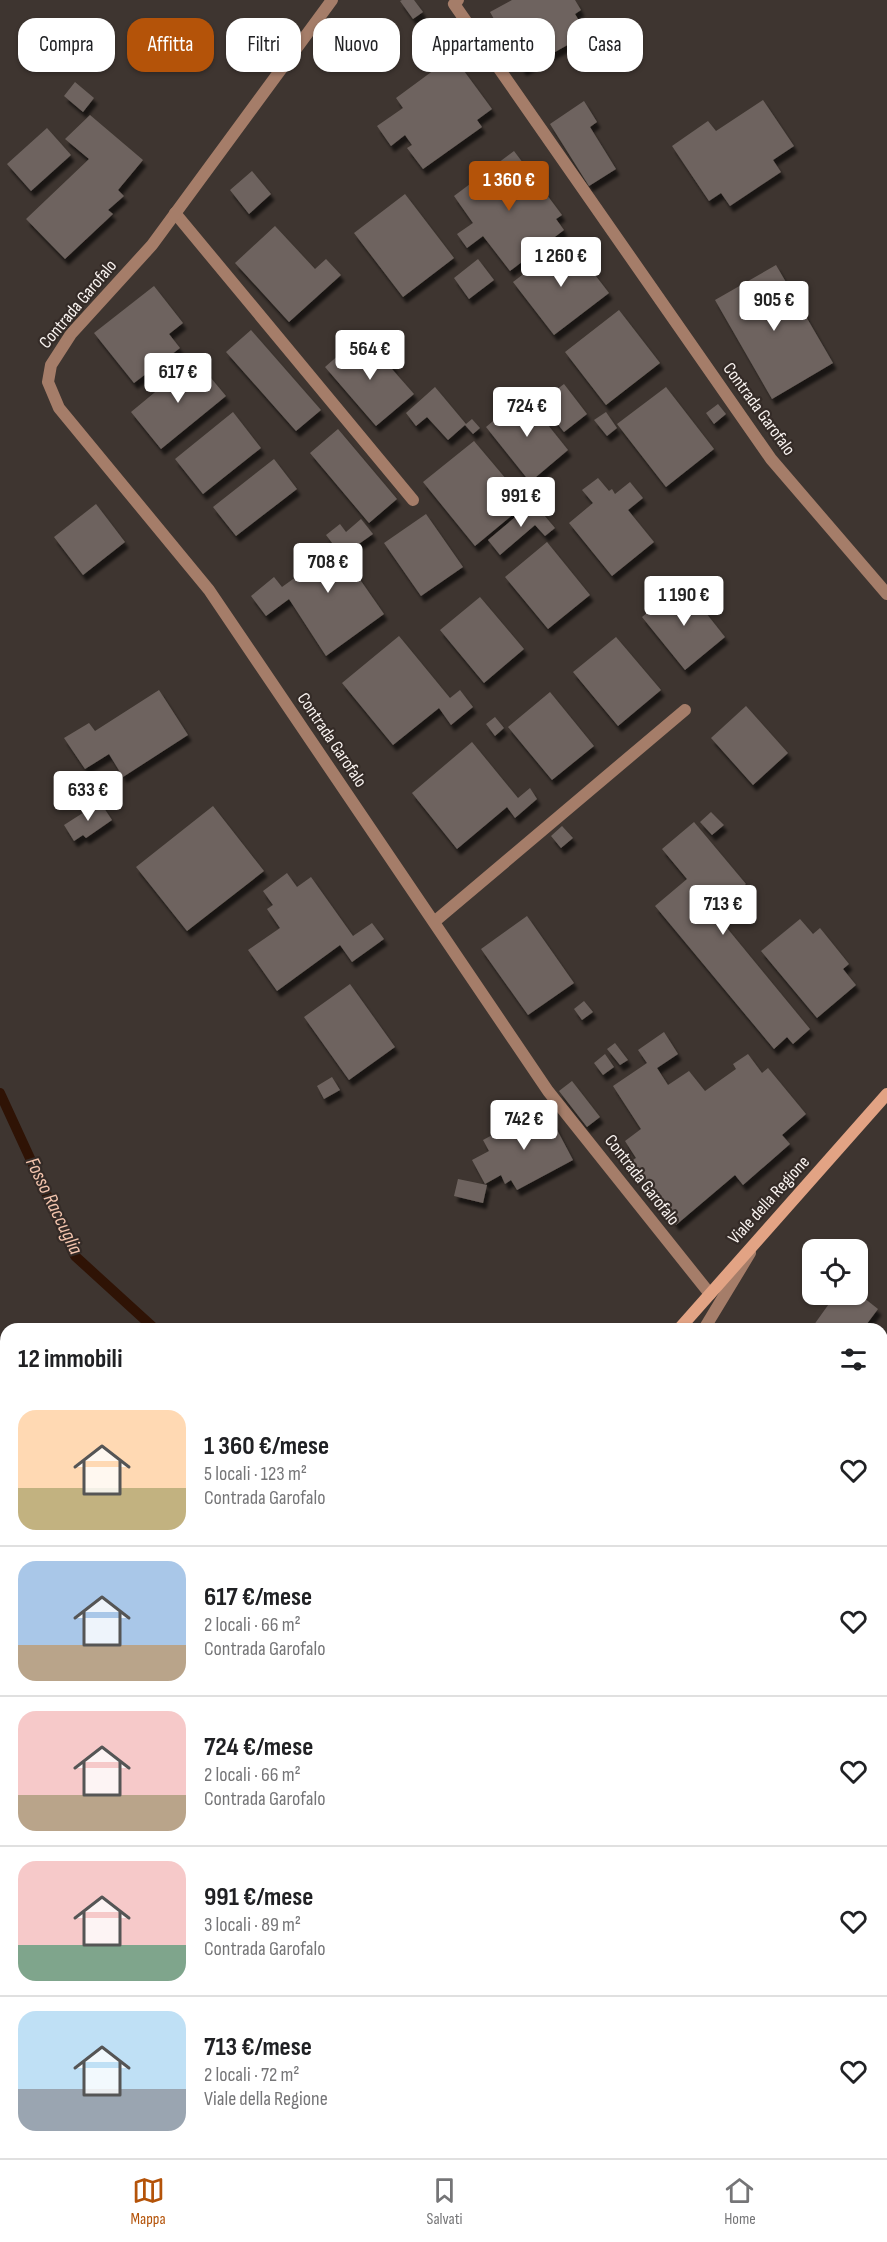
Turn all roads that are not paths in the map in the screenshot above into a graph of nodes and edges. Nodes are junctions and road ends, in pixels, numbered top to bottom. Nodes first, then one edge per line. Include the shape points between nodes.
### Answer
1 (332, 0) edge
2 (458, 0) edge
3 (175, 213) junction
4 (412, 500) dead end
5 (887, 594) edge
6 (685, 711) dead end
7 (434, 922) junction
8 (887, 1094) edge
9 (759, 1238) junction
10 (710, 1294) junction
11 (684, 1323) edge
12 (708, 1323) edge

1 - 3 street, Contrada Garofalo
2 - 5 street, Contrada Garofalo via 454,4 771,459
3 - 4 street
3 - 7 street, Contrada Garofalo via 152,245 71,334 51,365 48,382 59,408 209,590
6 - 7 street
7 - 10 street, Contrada Garofalo via 548,1091
8 - 9 main road, Viale della Regione
9 - 10 main road, Viale della Regione
9 - 12 street
10 - 11 main road, Viale della Regione

